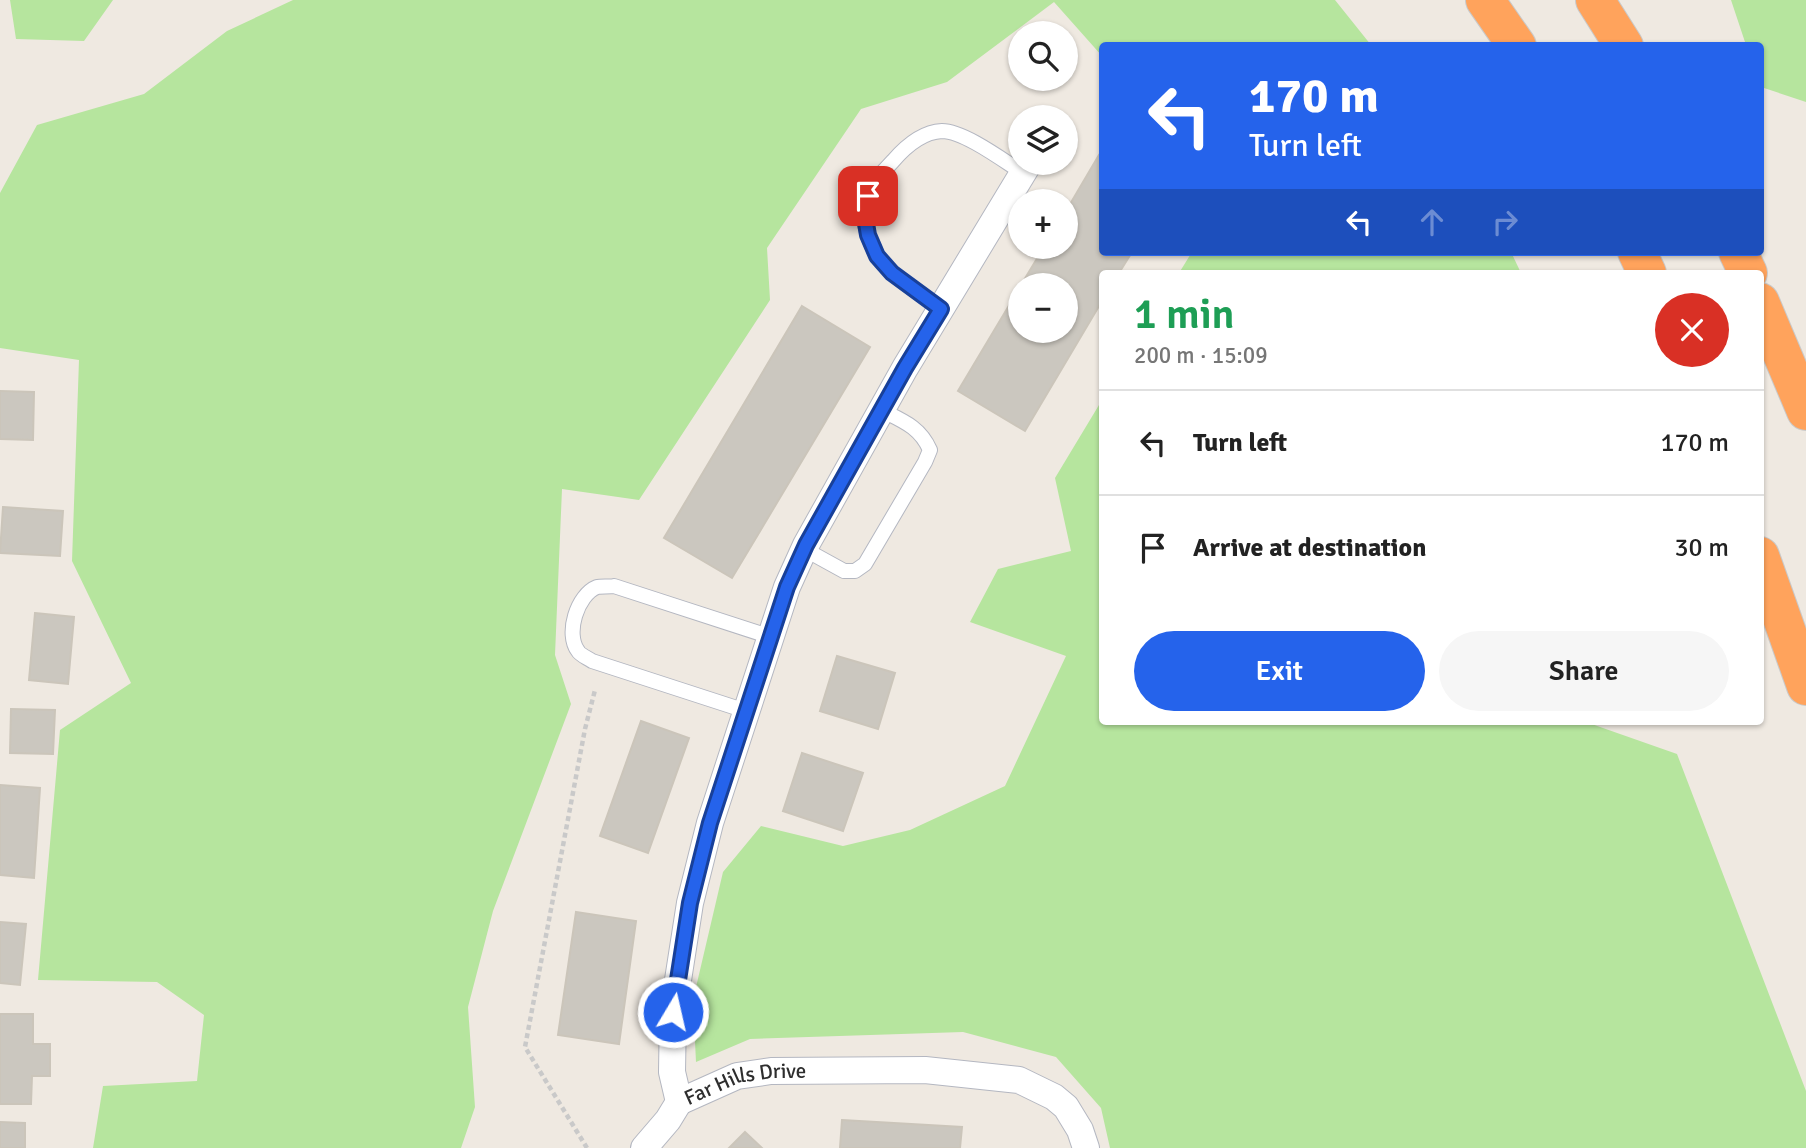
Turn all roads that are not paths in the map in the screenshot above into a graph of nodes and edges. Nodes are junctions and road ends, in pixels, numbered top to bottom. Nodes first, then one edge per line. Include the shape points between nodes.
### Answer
1 (1485, 0) edge
2 (1595, 0) edge
3 (1514, 42) edge
4 (1621, 42) edge
5 (1008, 159) edge
6 (1022, 175) edge
7 (941, 309) junction
8 (1764, 311) edge
9 (881, 410) junction
10 (1806, 411) edge
11 (804, 549) junction
12 (1764, 567) edge
13 (771, 636) junction
14 (1806, 686) edge
15 (746, 711) junction
16 (679, 1102) junction
17 (645, 1148) edge
18 (1086, 1148) edge

1 - 3 highway
2 - 4 highway
5 - 7 lane via 962,135 943,131 925,135 904,148 868,196 864,212 877,256 892,273
6 - 7 street, Far Hills Drive
7 - 9 street, Far Hills Drive
8 - 10 highway
9 - 11 street, Far Hills Drive
9 - 11 lane via 925,438 930,450 925,462 865,564 844,571
11 - 13 street, Far Hills Drive
12 - 14 highway
13 - 15 street, Far Hills Drive
13 - 15 lane via 614,586 596,587 573,619 572,636 578,652 592,661
15 - 16 street, Far Hills Drive via 690,903 673,1012 672,1072
16 - 17 street
16 - 18 street, Far Hills Drive via 737,1076 771,1071 966,1074 1019,1080 1054,1097 1066,1107

